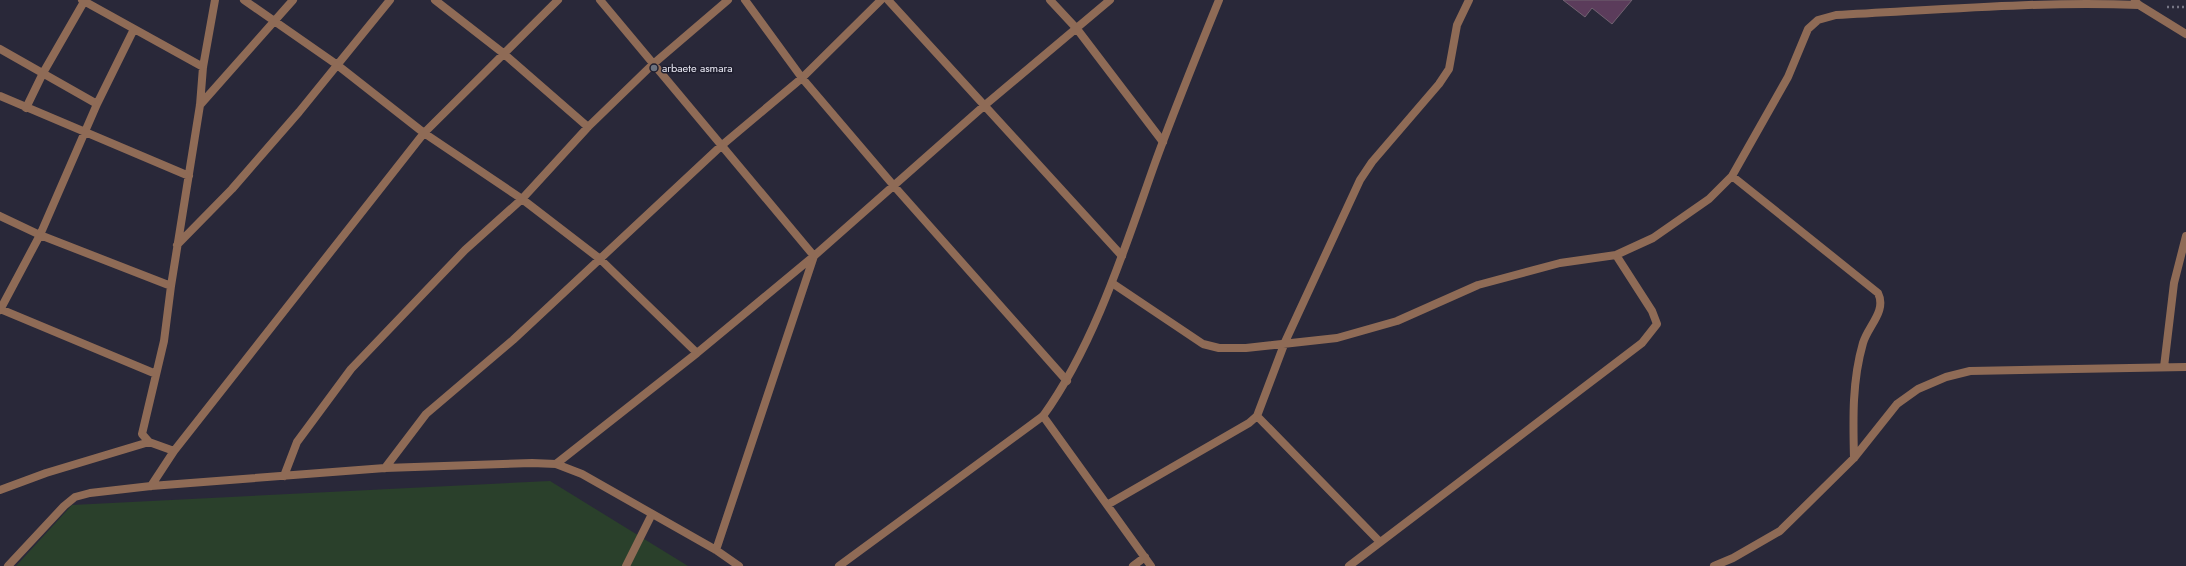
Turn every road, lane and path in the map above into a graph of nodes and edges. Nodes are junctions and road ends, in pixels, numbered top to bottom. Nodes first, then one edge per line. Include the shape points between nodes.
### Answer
1 (84, 0) edge
2 (215, 0) edge
3 (244, 0) edge
4 (293, 0) edge
5 (390, 0) edge
6 (435, 0) edge
7 (558, 0) edge
8 (600, 0) edge
9 (728, 0) edge
10 (745, 0) edge
11 (881, 0) edge
12 (888, 0) edge
13 (1050, 0) edge
14 (1110, 0) edge
15 (1219, 0) edge
16 (1469, 0) edge
17 (2137, 2) edge
18 (276, 20) junction
19 (134, 29) junction
20 (1077, 29) junction
21 (2186, 34) edge
22 (0, 49) edge
23 (503, 53) junction
24 (336, 64) junction
25 (652, 65) junction
26 (203, 67) junction
27 (43, 73) junction
28 (802, 78) junction
29 (0, 96) edge
30 (97, 104) junction
31 (200, 105) junction
32 (986, 105) junction
33 (26, 108) junction
34 (588, 127) junction
35 (84, 133) junction
36 (424, 134) junction
37 (1163, 142) junction
38 (721, 146) junction
39 (188, 176) junction
40 (1732, 176) junction
41 (894, 186) junction
42 (522, 199) junction
43 (0, 216) edge
44 (40, 235) junction
45 (2186, 236) edge
46 (178, 245) junction
47 (1616, 255) junction
48 (814, 256) junction
49 (1122, 256) junction
50 (600, 259) junction
51 (1112, 283) junction
52 (171, 286) junction
53 (0, 309) edge
54 (1285, 342) junction
55 (697, 353) junction
56 (2164, 367) junction
57 (2186, 367) edge
58 (156, 374) junction
59 (1066, 381) junction
60 (1043, 416) junction
61 (1257, 416) junction
62 (148, 442) junction
63 (174, 451) junction
64 (1854, 458) junction
65 (556, 464) junction
66 (385, 468) junction
67 (284, 476) junction
68 (151, 486) junction
69 (0, 490) edge
70 (1107, 505) junction
71 (652, 514) junction
72 (1379, 541) junction
73 (716, 550) junction
74 (1145, 557) junction
75 (8, 566) edge
76 (626, 566) edge
77 (739, 566) edge
78 (839, 566) edge
79 (1133, 566) edge
80 (1151, 566) edge
81 (1349, 566) edge
82 (1714, 566) edge

1 - 19 street
1 - 27 street
2 - 26 street
3 - 18 street
4 - 18 street
5 - 24 street
6 - 23 street
7 - 23 street
8 - 25 street
9 - 25 street
10 - 28 street
11 - 28 street
12 - 32 street
13 - 20 street
14 - 20 street
15 - 37 street
16 - 54 street via 1457,25 1449,69 1360,180
17 - 21 street
17 - 40 street via 1970,7 1836,15 1818,20 1808,29 1788,76
18 - 24 street
18 - 31 street
19 - 26 street
19 - 30 street
20 - 32 street
20 - 37 street
22 - 27 street
23 - 34 street
23 - 36 street
24 - 36 street
24 - 46 street via 232,189
25 - 34 street
25 - 38 street
26 - 31 street
27 - 30 street
27 - 33 street
28 - 38 street
28 - 41 street
29 - 33 street
30 - 35 street
31 - 39 street
32 - 41 street
32 - 49 street
33 - 35 street
34 - 42 street
35 - 39 street
35 - 44 street
36 - 42 street
36 - 63 street
37 - 49 street
38 - 48 street
38 - 50 street
39 - 46 street
40 - 47 street via 1709,199 1653,238
40 - 64 street via 1878,293 1881,307 1864,341 1859,360 1853,418
41 - 48 street
41 - 59 street
42 - 50 street
42 - 67 street via 465,250 351,369 297,442
43 - 44 street
44 - 52 street
44 - 53 street
45 - 56 street via 2174,284
46 - 52 street
47 - 54 street via 1560,263 1478,285 1397,321 1337,338
47 - 72 street via 1652,311 1657,324 1642,343
48 - 55 street
48 - 73 street
49 - 51 street
50 - 55 street
50 - 66 street via 426,414
51 - 54 street via 1203,344 1219,348 1246,348
51 - 59 street
52 - 58 street via 164,341
53 - 58 street
54 - 61 street
55 - 65 street
56 - 57 street
56 - 64 street via 1970,371 1946,377 1918,389 1897,404
58 - 62 street via 142,434
59 - 60 street
60 - 70 street
60 - 78 street
61 - 70 street via 1250,423
61 - 72 street
62 - 63 street
62 - 69 street via 46,472
63 - 68 street
64 - 82 street via 1780,531 1734,558
65 - 66 street
65 - 71 street via 582,474
66 - 67 street
67 - 68 street
68 - 75 street via 90,493 75,498 64,506
70 - 74 street
71 - 73 street
71 - 76 street
72 - 81 street
73 - 77 street
74 - 79 street
74 - 80 street

